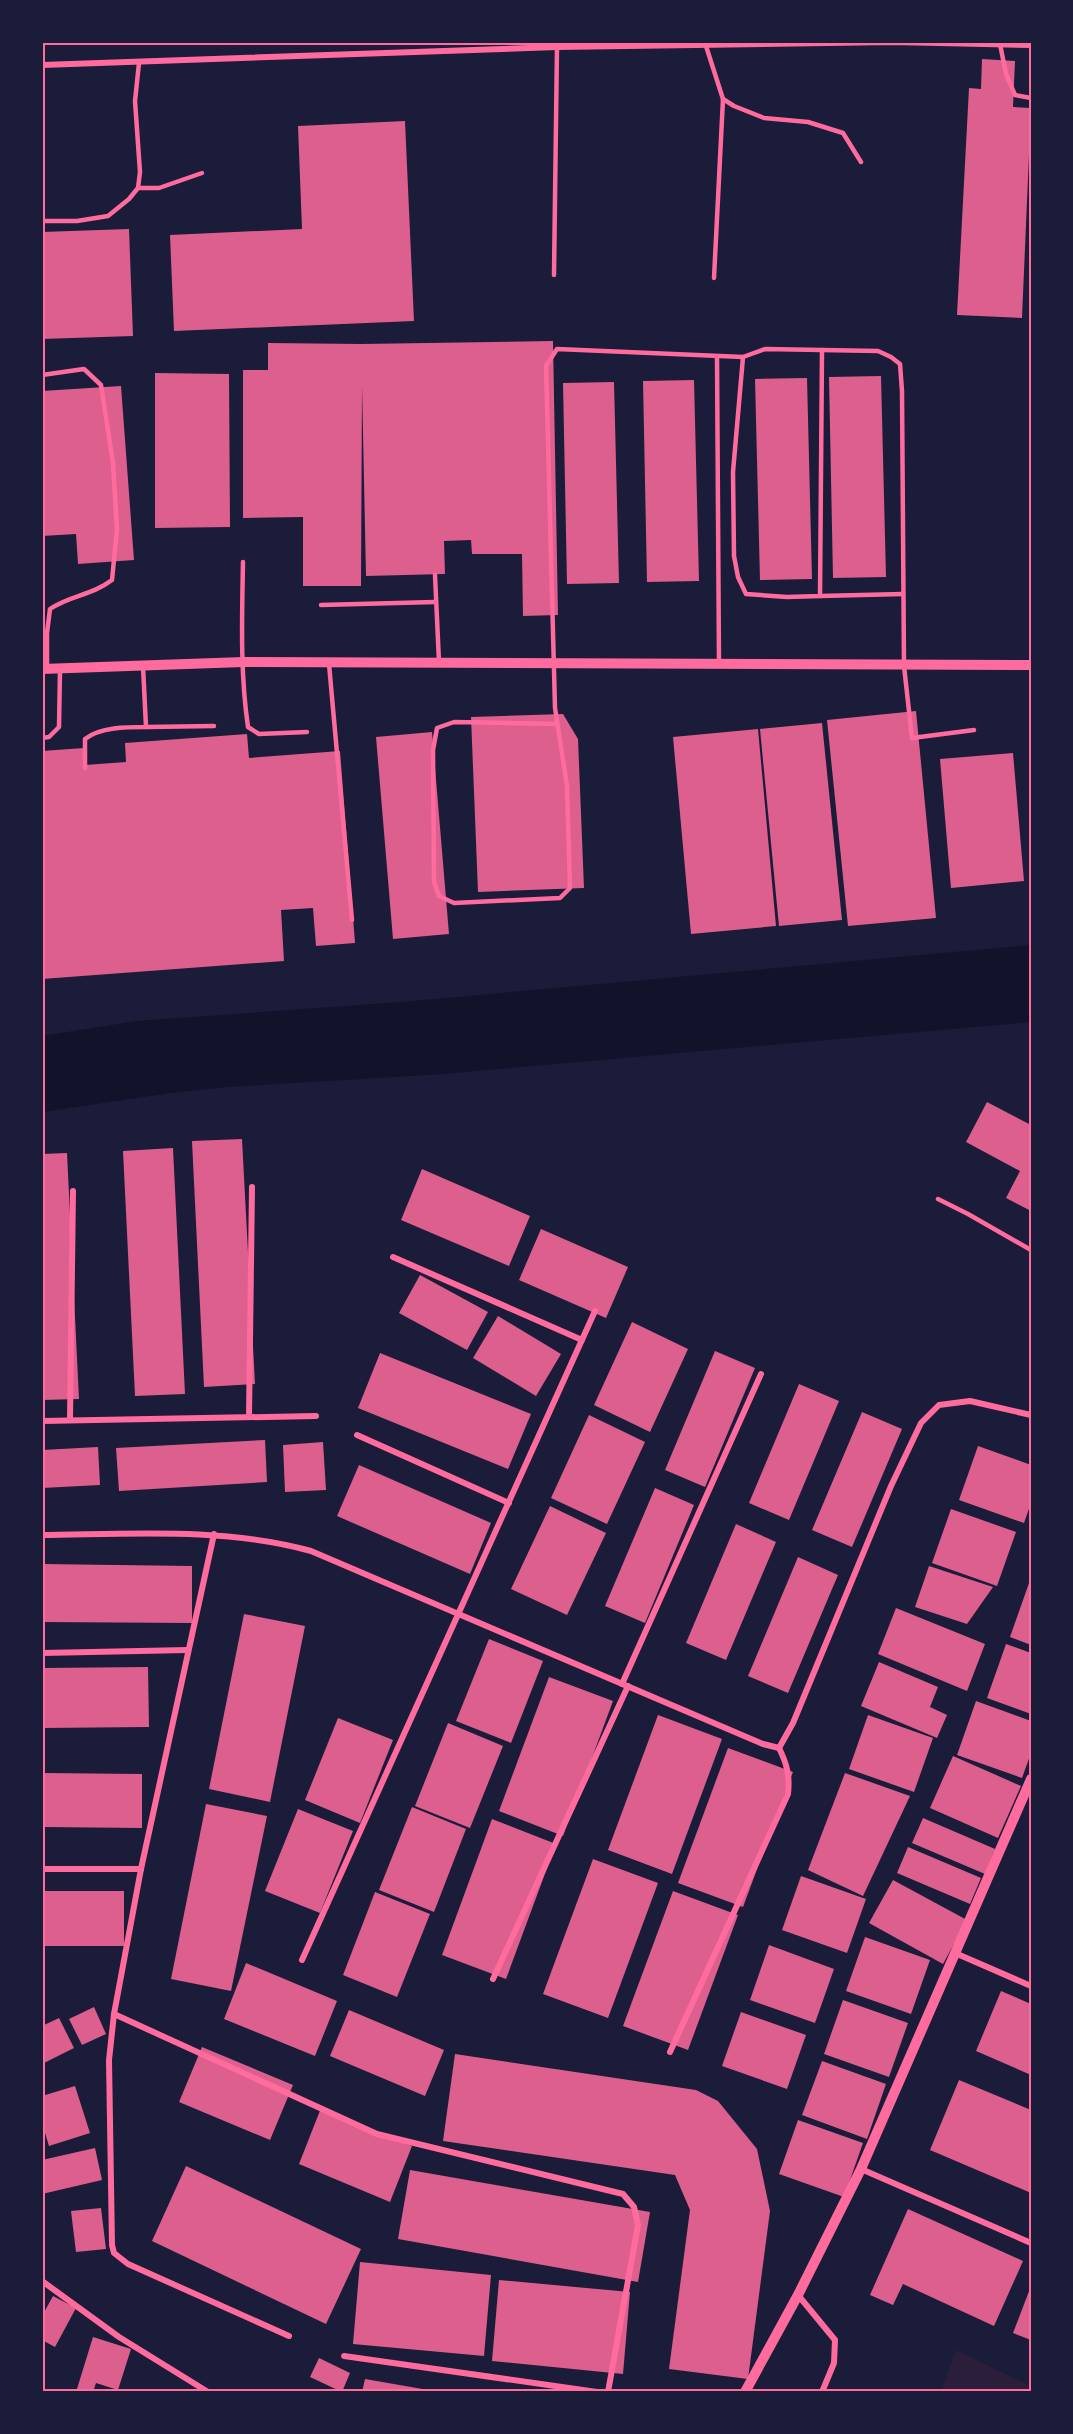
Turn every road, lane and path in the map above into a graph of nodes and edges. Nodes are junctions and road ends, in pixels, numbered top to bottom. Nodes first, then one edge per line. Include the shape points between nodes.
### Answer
1 (1000, 44) junction
2 (1031, 45) edge
3 (706, 46) junction
4 (557, 47) junction
5 (139, 63) junction
6 (42, 65) edge
7 (1031, 98) edge
8 (723, 99) junction
9 (861, 162) dead end
10 (202, 173) dead end
11 (138, 188) junction
12 (42, 221) edge
13 (554, 275) dead end
14 (714, 278) dead end
15 (822, 350) junction
16 (717, 357) junction
17 (743, 357) junction
18 (42, 375) edge
19 (243, 562) dead end
20 (435, 575) dead end
21 (903, 594) junction
22 (820, 596) junction
23 (435, 602) junction
24 (321, 605) dead end
25 (244, 662) junction
26 (439, 662) junction
27 (554, 663) junction
28 (329, 664) junction
29 (719, 665) junction
30 (1031, 665) edge
31 (143, 666) junction
32 (904, 666) junction
33 (60, 668) junction
34 (44, 669) edge
35 (557, 724) junction
36 (214, 726) dead end
37 (146, 727) junction
38 (974, 730) dead end
39 (307, 732) dead end
40 (42, 738) edge
41 (85, 768) dead end
42 (352, 920) dead end
43 (252, 1187) dead end
44 (73, 1191) dead end
45 (938, 1199) dead end
46 (1031, 1250) edge
47 (393, 1257) dead end
48 (595, 1311) dead end
49 (582, 1340) junction
50 (761, 1374) dead end
51 (1031, 1415) edge
52 (316, 1416) dead end
53 (249, 1417) junction
54 (70, 1420) junction
55 (42, 1421) edge
56 (357, 1435) dead end
57 (509, 1503) junction
58 (214, 1534) junction
59 (42, 1535) edge
60 (459, 1614) junction
61 (188, 1650) junction
62 (42, 1653) edge
63 (625, 1685) junction
64 (779, 1748) junction
65 (1031, 1779) edge
66 (42, 1869) edge
67 (141, 1869) junction
68 (955, 1953) junction
69 (302, 1960) dead end
70 (493, 1979) dead end
71 (1031, 1986) edge
72 (114, 2014) junction
73 (670, 2052) dead end
74 (861, 2169) junction
75 (1031, 2243) edge
76 (42, 2281) edge
77 (798, 2295) junction
78 (289, 2336) dead end
79 (344, 2356) dead end
80 (208, 2392) edge
81 (597, 2392) edge
82 (608, 2392) edge
83 (746, 2392) edge
84 (822, 2392) edge

1 - 2 street
1 - 3 street
1 - 7 lane via 1015,95
3 - 4 street
3 - 8 lane
4 - 5 street
4 - 13 lane
5 - 6 street
5 - 11 lane via 135,101
8 - 9 lane via 764,118 808,122 843,133
8 - 14 lane
10 - 11 lane via 159,188
11 - 12 lane via 108,216
15 - 17 lane via 765,349
15 - 21 lane via 878,351 900,364
15 - 22 lane
16 - 17 lane
16 - 27 lane via 557,350 546,366
16 - 29 lane
17 - 22 lane via 734,472 734,556 738,577 746,594
18 - 34 lane via 84,369 101,385 113,464 117,530 112,580 98,591 60,602 50,609
19 - 25 lane
20 - 23 lane
21 - 22 lane
21 - 32 lane
23 - 24 lane
23 - 26 lane
25 - 28 street
25 - 31 street
25 - 39 lane via 248,727 259,734
26 - 27 street
26 - 28 street
27 - 29 street
27 - 35 lane
28 - 42 lane
29 - 32 street
30 - 32 street
31 - 33 street
31 - 37 lane
32 - 38 lane via 912,738
33 - 34 street
33 - 40 lane via 59,727
35 - 35 lane via 454,722 437,728 433,750 434,882 439,896 454,903 560,898 570,888 567,786
36 - 37 lane
37 - 41 lane via 90,734 83,748
43 - 53 street
44 - 54 street
45 - 46 lane
47 - 49 street
48 - 49 street
49 - 57 street
50 - 63 street
51 - 64 street via 970,1401 939,1405 921,1423
52 - 53 street
53 - 54 street
54 - 55 street
56 - 57 street
57 - 60 street
58 - 59 street
58 - 60 street via 279,1542 311,1551
58 - 61 street
60 - 63 street
60 - 69 street
61 - 62 street
61 - 67 street
63 - 64 street
63 - 70 street
64 - 73 street via 787,1763 788,1794
65 - 68 street
66 - 67 street
67 - 72 street
68 - 71 street
68 - 74 street
72 - 78 street via 109,2060 114,2253 128,2264
72 - 82 street via 377,2134 623,2194 634,2208 638,2225
74 - 75 street
74 - 77 street
76 - 80 street via 119,2337
77 - 83 street
77 - 84 street via 835,2340 834,2363
79 - 81 street

